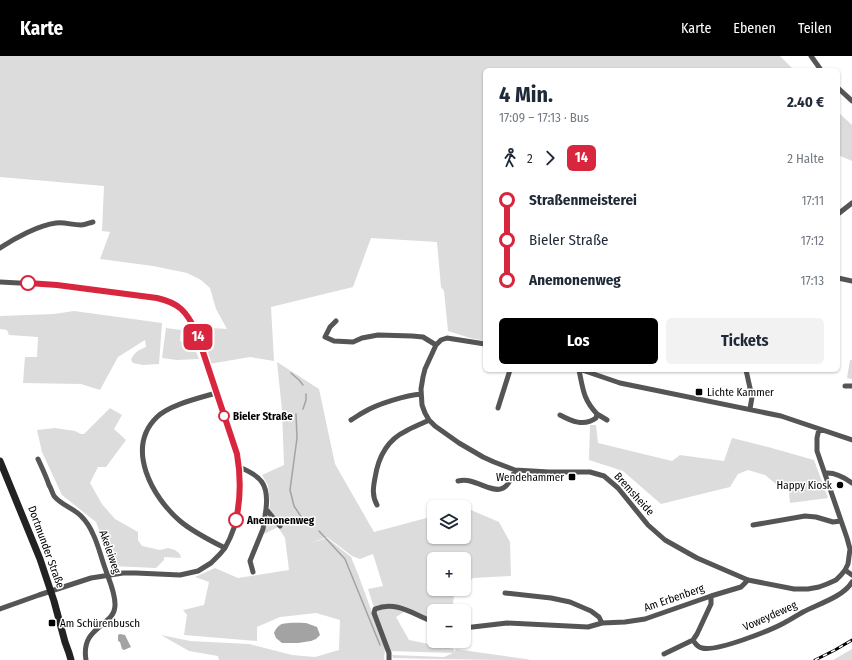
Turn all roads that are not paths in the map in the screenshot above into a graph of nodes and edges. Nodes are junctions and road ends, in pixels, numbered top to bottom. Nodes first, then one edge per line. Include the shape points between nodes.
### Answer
1 (811, 56) edge
2 (820, 68) edge
3 (840, 90) edge
4 (852, 101) edge
5 (852, 203) edge
6 (840, 212) edge
7 (93, 222) dead end
8 (0, 248) edge
9 (840, 278) edge
10 (852, 281) edge
11 (0, 282) edge
12 (336, 321) dead end
13 (483, 344) edge
14 (436, 345) junction
15 (509, 372) edge
16 (580, 372) edge
17 (586, 372) edge
18 (746, 372) edge
19 (845, 386) dead end
20 (852, 386) edge
21 (216, 393) junction
22 (421, 394) junction
23 (498, 408) dead end
24 (750, 409) junction
25 (597, 414) junction
26 (560, 415) dead end
27 (351, 420) dead end
28 (429, 420) junction
29 (607, 420) dead end
30 (819, 429) junction
31 (852, 440) edge
32 (38, 459) dead end
33 (0, 461) edge
34 (239, 467) junction
35 (515, 470) junction
36 (825, 473) junction
37 (458, 481) dead end
38 (852, 483) edge
39 (377, 505) dead end
40 (266, 509) junction
41 (841, 521) junction
42 (753, 525) dead end
43 (280, 526) dead end
44 (225, 548) junction
45 (845, 570) junction
46 (253, 572) dead end
47 (107, 575) junction
48 (852, 575) edge
49 (748, 580) junction
50 (852, 582) edge
51 (51, 591) junction
52 (504, 593) dead end
53 (710, 596) junction
54 (0, 609) edge
55 (427, 619) edge
56 (602, 623) junction
57 (471, 627) edge
58 (693, 640) junction
59 (65, 642) junction
60 (664, 654) dead end
61 (66, 660) edge
62 (71, 660) edge
63 (86, 660) edge
64 (389, 660) edge

1 - 2 street
3 - 4 street
5 - 6 street
7 - 8 street via 82,225 48,224
9 - 10 street
11 - 21 street via 57,285 170,301 186,313 196,331
12 - 14 street via 325,336 334,341 353,342 378,335 409,336 423,337
13 - 14 street via 447,338
14 - 22 street, Bremsheide via 423,376
15 - 23 street
16 - 25 street via 585,397
17 - 24 street via 620,383
18 - 24 street via 752,397
19 - 20 street
21 - 34 street
21 - 44 street via 170,408 158,416 146,433 143,459 155,490 170,511 189,528
22 - 27 street via 390,401 366,410
22 - 28 street, Bremsheide via 422,405
24 - 30 street via 786,417
25 - 26 street via 596,418 586,423 571,421
25 - 29 street
28 - 35 street, Bremsheide via 459,443
28 - 39 street via 404,431 383,452 374,484 373,498
30 - 31 street
30 - 36 street via 817,451
32 - 47 street, Akeleiweg via 59,501 89,526
33 - 51 main road, Dortmunder Straße
34 - 40 street via 250,471 261,480 265,489
34 - 44 street via 238,510 234,528
35 - 37 street via 511,480 498,490 469,480
35 - 49 street, Bremsheide via 590,472 604,476 665,540 697,558
36 - 38 street via 832,473
36 - 41 street
40 - 43 street
40 - 46 street via 261,535 250,561
41 - 42 street via 832,522 805,516
41 - 45 street via 850,549
44 - 47 street via 209,565 189,574 136,572
45 - 48 street
45 - 49 street, Bremsheide via 836,580 808,589 794,589
47 - 51 street
47 - 63 street, Akeleiweg via 115,604 114,611 89,638 85,648
49 - 53 street, Am Erbenberg via 741,587
50 - 58 street, Voweydeweg via 840,594 766,632 725,646 701,648
51 - 54 street
51 - 59 main road, Dortmunder Straße
52 - 56 street via 570,602 591,611
53 - 56 street, Am Erbenberg via 645,618
53 - 58 street via 711,604
55 - 64 street via 393,606 375,609 374,613 389,653
56 - 57 street, Am Erbenberg via 588,627 507,623
58 - 60 street
59 - 61 main road, Dortmunder Straße
59 - 62 main road, Dortmunder Straße

